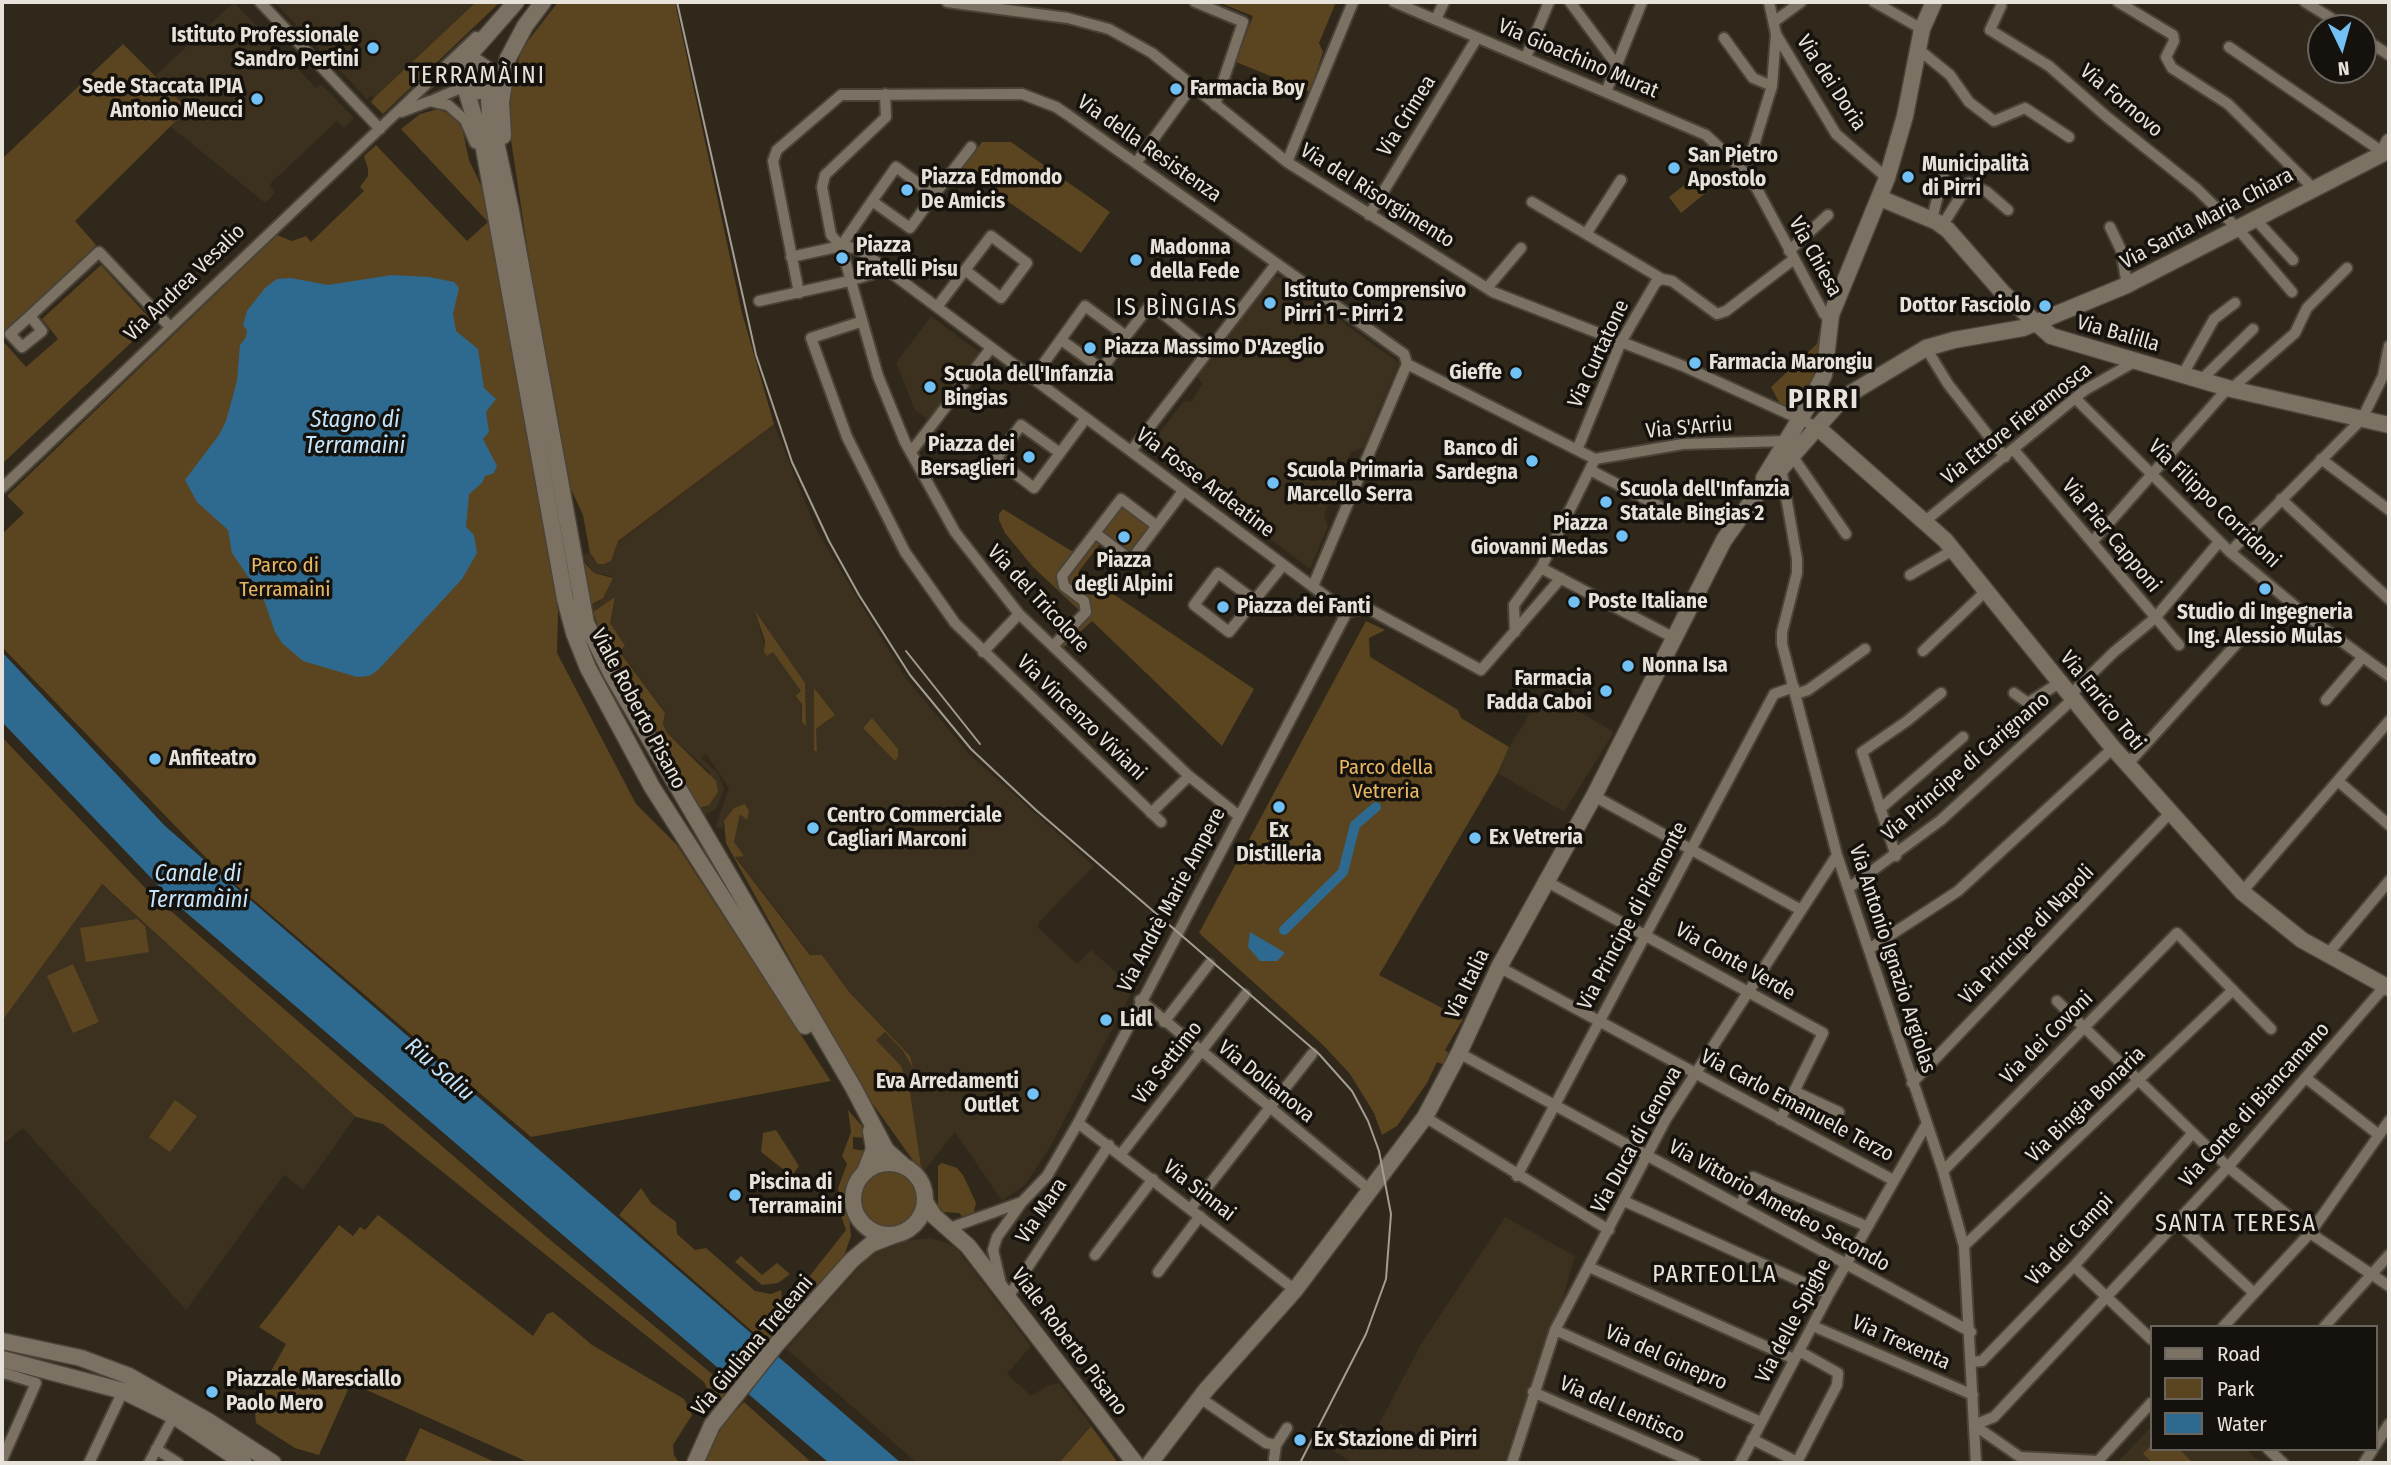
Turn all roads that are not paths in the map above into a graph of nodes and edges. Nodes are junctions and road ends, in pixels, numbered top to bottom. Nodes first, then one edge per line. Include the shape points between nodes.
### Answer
1 (260, 2) edge
2 (515, 2) edge
3 (536, 2) edge
4 (543, 2) edge
5 (947, 2) edge
6 (1195, 2) edge
7 (1353, 2) edge
8 (1394, 2) edge
9 (1444, 2) edge
10 (1549, 2) edge
11 (1570, 2) edge
12 (1642, 2) edge
13 (1769, 2) edge
14 (1801, 2) edge
15 (1874, 2) edge
16 (1934, 2) edge
17 (2118, 2) edge
18 (2305, 2) edge
19 (2001, 3) edge
20 (2324, 14) edge
21 (1436, 19) junction
22 (1775, 21) junction
23 (1922, 29) junction
24 (1776, 34) junction
25 (1478, 38) junction
26 (1724, 38) dead end
27 (2229, 47) dead end
28 (1918, 49) junction
29 (1526, 57) junction
30 (1616, 64) junction
31 (465, 65) junction
32 (441, 71) junction
33 (489, 80) junction
34 (1192, 86) junction
35 (1772, 86) junction
36 (464, 88) junction
37 (1606, 92) junction
38 (885, 94) junction
39 (430, 101) junction
40 (1214, 105) junction
41 (401, 112) junction
42 (380, 129) junction
43 (2069, 137) dead end
44 (971, 147) dead end
45 (2387, 149) edge
46 (1287, 162) junction
47 (1136, 163) junction
48 (1946, 163) dead end
49 (486, 165) junction
50 (1738, 165) junction
51 (1888, 178) junction
52 (1621, 180) dead end
53 (2313, 188) junction
54 (934, 195) junction
55 (1880, 198) junction
56 (872, 201) junction
57 (1532, 202) dead end
58 (511, 211) junction
59 (2008, 211) dead end
60 (1369, 215) junction
61 (1828, 215) dead end
62 (2256, 220) junction
63 (1937, 222) junction
64 (2110, 227) dead end
65 (2239, 230) junction
66 (1586, 234) junction
67 (841, 246) junction
68 (1521, 248) dead end
69 (1792, 255) junction
70 (791, 257) junction
71 (2292, 260) dead end
72 (1276, 264) junction
73 (881, 267) junction
74 (2347, 268) dead end
75 (965, 270) junction
76 (1662, 279) junction
77 (849, 281) junction
78 (2127, 285) junction
79 (1487, 288) junction
80 (2292, 292) dead end
81 (799, 293) junction
82 (759, 301) dead end
83 (2235, 303) dead end
84 (937, 307) junction
85 (30, 316) dead end
86 (1830, 318) junction
87 (860, 322) junction
88 (2036, 322) junction
89 (170, 327) junction
90 (2253, 329) dead end
91 (1126, 336) junction
92 (1061, 340) junction
93 (1621, 342) junction
94 (2389, 346) edge
95 (991, 348) junction
96 (1926, 348) junction
97 (1209, 351) junction
98 (2136, 361) junction
99 (1407, 364) junction
100 (2183, 374) junction
101 (1824, 375) junction
102 (2386, 375) edge
103 (1033, 378) junction
104 (2201, 380) junction
105 (2230, 388) junction
106 (1847, 396) junction
107 (2076, 399) junction
108 (1086, 418) junction
109 (1800, 418) junction
110 (2361, 419) junction
111 (2389, 425) edge
112 (1816, 427) junction
113 (1789, 447) junction
114 (1577, 450) junction
115 (1131, 451) junction
116 (911, 452) junction
117 (1060, 453) junction
118 (2009, 454) junction
119 (1595, 459) junction
120 (2321, 459) junction
121 (1781, 468) junction
122 (1590, 470) junction
123 (2151, 473) junction
124 (1764, 484) junction
125 (2, 488) edge
126 (1183, 491) junction
127 (2281, 499) junction
128 (2389, 510) edge
129 (1678, 516) dead end
130 (1924, 522) junction
131 (1157, 526) junction
132 (1095, 533) junction
133 (1846, 534) dead end
134 (2092, 542) junction
135 (2218, 542) junction
136 (1953, 550) junction
137 (2230, 552) junction
138 (1283, 565) junction
139 (1541, 568) junction
140 (1910, 575) dead end
141 (1561, 579) junction
142 (1313, 586) junction
143 (1987, 590) junction
144 (2389, 599) edge
145 (1254, 600) junction
146 (1348, 612) junction
147 (1020, 614) junction
148 (2155, 618) junction
149 (1515, 632) junction
150 (1674, 638) junction
151 (2240, 640) dead end
152 (2179, 645) dead end
153 (1053, 646) junction
154 (1865, 649) dead end
155 (1923, 651) dead end
156 (983, 652) junction
157 (2363, 657) junction
158 (2389, 676) edge
159 (2059, 683) junction
160 (1795, 691) junction
161 (1941, 693) dead end
162 (2014, 693) dead end
163 (2071, 698) junction
164 (2326, 700) dead end
165 (2389, 721) edge
166 (1963, 737) dead end
167 (2113, 748) junction
168 (2127, 765) junction
169 (1189, 776) junction
170 (2338, 781) junction
171 (1594, 796) junction
172 (1880, 809) junction
173 (1152, 813) junction
174 (2169, 814) junction
175 (1239, 817) junction
176 (1161, 822) dead end
177 (2389, 825) edge
178 (1690, 850) junction
179 (1837, 856) junction
180 (1896, 856) junction
181 (1544, 880) junction
182 (2389, 881) edge
183 (1850, 887) junction
184 (2242, 892) junction
185 (1801, 910) junction
186 (1645, 933) junction
187 (1869, 949) junction
188 (2327, 954) junction
189 (1209, 964) dead end
190 (1499, 967) junction
191 (2387, 987) edge
192 (2233, 990) junction
193 (1749, 993) junction
194 (1245, 995) dead end
195 (1140, 1000) junction
196 (2057, 1001) dead end
197 (1164, 1022) junction
198 (1599, 1022) junction
199 (2084, 1028) junction
200 (2271, 1029) dead end
201 (1199, 1052) junction
202 (1459, 1053) junction
203 (1312, 1054) dead end
204 (1696, 1074) junction
205 (2305, 1078) junction
206 (2138, 1081) junction
207 (1912, 1083) junction
208 (1794, 1091) junction
209 (1554, 1105) junction
210 (1268, 1109) junction
211 (1839, 1112) dead end
212 (1425, 1117) junction
213 (1780, 1119) junction
214 (2389, 1121) edge
215 (1078, 1123) junction
216 (1926, 1125) junction
217 (2192, 1134) junction
218 (2379, 1135) junction
219 (1109, 1145) junction
220 (1121, 1154) junction
221 (1647, 1156) junction
222 (905, 1167) junction
223 (2228, 1167) junction
224 (1943, 1171) junction
225 (865, 1172) junction
226 (1517, 1176) junction
227 (1153, 1179) junction
228 (1893, 1180) junction
229 (1370, 1190) junction
230 (1624, 1201) junction
231 (925, 1202) junction
232 (1022, 1202) junction
233 (1740, 1206) junction
234 (1196, 1212) junction
235 (857, 1215) junction
236 (2176, 1221) junction
237 (1866, 1226) junction
238 (950, 1228) junction
239 (1609, 1230) junction
240 (900, 1233) junction
241 (2310, 1233) junction
242 (968, 1246) junction
243 (1965, 1246) junction
244 (1095, 1255) dead end
245 (2389, 1255) edge
246 (852, 1260) junction
247 (1846, 1264) junction
248 (2074, 1266) junction
249 (1589, 1267) junction
250 (1158, 1272) dead end
251 (2373, 1276) junction
252 (2389, 1286) edge
253 (1295, 1290) junction
254 (1004, 1293) junction
255 (2254, 1293) junction
256 (1829, 1294) junction
257 (2105, 1296) junction
258 (2224, 1325) edge
259 (2326, 1325) edge
260 (1813, 1326) junction
261 (1555, 1330) junction
262 (1970, 1332) junction
263 (2150, 1338) edge
264 (2, 1341) edge
265 (1796, 1355) junction
266 (1972, 1362) junction
267 (3, 1366) edge
268 (28, 1366) junction
269 (148, 1386) junction
270 (123, 1391) junction
271 (1533, 1392) junction
272 (1973, 1395) junction
273 (1200, 1398) junction
274 (2150, 1404) edge
275 (183, 1417) junction
276 (1761, 1422) junction
277 (2389, 1424) edge
278 (1974, 1425) junction
279 (1287, 1428) dead end
280 (1752, 1439) junction
281 (2377, 1443) edge
282 (1276, 1445) junction
283 (156, 1449) junction
284 (2270, 1451) edge
285 (1274, 1459) dead end
286 (2, 1460) edge
287 (89, 1463) edge
288 (149, 1463) edge
289 (178, 1463) edge
290 (244, 1463) edge
291 (272, 1463) edge
292 (695, 1463) edge
293 (1135, 1463) edge
294 (1150, 1463) edge
295 (1512, 1463) edge
296 (1695, 1463) edge
297 (1740, 1463) edge
298 (1976, 1463) edge
299 (2283, 1463) edge

1 - 42 street
2 - 31 street, Via Andrea Vesalio
2 - 32 street, Via Andrea Vesalio
3 - 33 street via 521,20
4 - 58 street, Viale Roberto Pisano via 508,58 501,102
5 - 34 street, Via del Risorgimento via 1109,29 1152,53
6 - 40 street via 1243,22
7 - 46 street
8 - 21 street, Via Gioachino Murat
9 - 21 street
10 - 29 street
11 - 30 street
12 - 30 street
13 - 22 street
14 - 22 street
15 - 23 street
16 - 23 street
17 - 53 street via 2174,35 2166,57 2172,68 2228,104
18 - 20 street
19 - 65 street, Via Fornovo via 1990,30 2049,66
21 - 25 street, Via Gioachino Murat
22 - 24 street
23 - 28 street
24 - 35 street
24 - 51 street, Via dei Doria via 1836,134
25 - 29 street, Via Gioachino Murat
25 - 60 street, Via Crimea
26 - 35 street via 1753,78
27 - 45 street
28 - 43 street via 1994,121 2025,108
28 - 51 street
29 - 37 street, Via Gioachino Murat
30 - 37 street
31 - 32 street
31 - 33 street via 481,63
31 - 36 street via 459,79
32 - 41 street, Via Andrea Vesalio
33 - 36 street via 481,91
33 - 58 street, Viale Roberto Pisano via 490,114
34 - 40 street, Via del Risorgimento
34 - 47 street
35 - 50 street via 1750,158
36 - 39 street, Via Andrea Vesalio
36 - 49 street, Viale Roberto Pisano
37 - 50 street, Via Gioachino Murat via 1706,135
38 - 47 street, Via della Resistenza via 1022,94 1056,107
38 - 67 street via 886,117 825,175 822,187 831,235
38 - 70 street, Via della Resistenza via 841,95 777,150 773,161
39 - 41 street, Via Andrea Vesalio
39 - 49 street via 448,105 465,120
40 - 46 street, Via del Risorgimento
41 - 42 street, Via Andrea Vesalio
42 - 89 street, Via Andrea Vesalio
44 - 54 street
45 - 53 street, Via Santa Maria Chiara
46 - 60 street, Via del Risorgimento
47 - 72 street, Via della Resistenza
48 - 63 street
49 - 225 street, Viale Roberto Pisano via 574,633 652,787 870,1129 874,1149
50 - 69 street, Via Chiesa
51 - 55 street
52 - 66 street
53 - 62 street, Via Santa Maria Chiara
54 - 56 street via 910,228
54 - 56 street via 896,167
55 - 63 street
55 - 86 street
56 - 67 street
57 - 66 street
58 - 222 street, Viale Roberto Pisano via 586,623 886,1150
59 - 63 street via 1969,183
60 - 79 street, Via del Risorgimento
61 - 69 street
62 - 65 street, Via Santa Maria Chiara
62 - 71 street
63 - 88 street, Via Balilla
64 - 78 street via 2121,250
65 - 78 street, Via Santa Maria Chiara
65 - 80 street
66 - 76 street
67 - 70 street
67 - 73 street, Via Fosse Ardeatine via 855,248
67 - 77 street
68 - 79 street
69 - 76 street via 1717,314 1672,281
69 - 86 street, Via Chiesa
70 - 81 street, Via della Resistenza
72 - 97 street
72 - 99 street, Via della Resistenza via 1404,354
73 - 77 street
73 - 84 street, Via Fosse Ardeatine
74 - 105 street via 2307,308 2295,333
75 - 75 street via 1001,298 1027,263 991,236
75 - 84 street
76 - 93 street, Via Curtatone
77 - 81 street
77 - 87 street, Via del Tricolore
78 - 88 street, Via Santa Maria Chiara
79 - 93 street, Via del Risorgimento
81 - 82 street
83 - 100 street via 2214,319
84 - 95 street, Via Fosse Ardeatine
85 - 89 street via 99,252
86 - 101 street
87 - 116 street, Via del Tricolore
87 - 156 street, Via Vincenzo Viviani via 811,338 832,402 905,552 955,623
88 - 96 street
88 - 98 street, Via Balilla via 2051,336
89 - 125 street, Via Andrea Vesalio
90 - 104 street
91 - 92 street via 1102,369
91 - 92 street via 1085,306
91 - 97 street via 1151,304
92 - 103 street
93 - 109 street, Via del Risorgimento
93 - 114 street, Via Curtatone
94 - 102 street
95 - 103 street, Via Fosse Ardeatine
95 - 116 street
96 - 106 street
96 - 118 street, Via Pier Capponi via 1948,384
97 - 115 street
98 - 100 street, Via Balilla
98 - 107 street, Via Ettore Fieramosca
99 - 114 street, Via della Resistenza
99 - 142 street
100 - 104 street, Via Balilla
101 - 106 street
101 - 109 street
102 - 110 street
103 - 108 street, Via Fosse Ardeatine
104 - 105 street, Via Balilla
105 - 110 street, Via Balilla
105 - 123 street
106 - 112 street
107 - 118 street, Via Ettore Fieramosca
107 - 123 street, Via Filippo Corridoni
108 - 115 street, Via Fosse Ardeatine
108 - 117 street
109 - 112 street, Via Enrico Toti
109 - 113 street
110 - 111 street, Via Balilla
110 - 120 street
112 - 113 street
112 - 130 street, Via Enrico Toti
113 - 119 street, Via S'Arriu via 1683,444
113 - 121 street
113 - 124 street
113 - 133 street
114 - 119 street, Via della Resistenza
115 - 126 street, Via Fosse Ardeatine
116 - 147 street, Via del Tricolore via 965,548
117 - 117 street via 1021,425 996,459 1034,488
118 - 130 street, Via Ettore Fieramosca
118 - 134 street, Via Pier Capponi
119 - 122 street
120 - 127 street
120 - 128 street
121 - 124 street
121 - 160 street, Via Antonio Ignazio Argiolas via 1797,559 1782,632
122 - 129 street
122 - 139 street
123 - 134 street
123 - 135 street, Via Filippo Corridoni
124 - 150 street, Via Italia via 1724,540
126 - 131 street
126 - 138 street, Via Fosse Ardeatine
127 - 137 street
127 - 144 street
130 - 136 street, Via Enrico Toti
131 - 132 street via 1121,499
131 - 132 street via 1131,560
132 - 153 street via 1062,576 1064,586 1084,601 1086,612
134 - 148 street, Via Pier Capponi
135 - 137 street, Via Filippo Corridoni
135 - 148 street, Via Principe di Carignano
136 - 140 street
136 - 143 street, Via Enrico Toti
137 - 157 street, Via Filippo Corridoni
138 - 142 street, Via Fosse Ardeatine
138 - 145 street
139 - 141 street
139 - 149 street via 1514,605
141 - 149 street
141 - 150 street
142 - 146 street, Via Fosse Ardeatine
143 - 155 street
143 - 159 street, Via Enrico Toti
145 - 145 street via 1218,573 1194,605 1229,632
146 - 149 street via 1367,608 1480,670
146 - 175 street, Via Andrè Marie Ampere
147 - 153 street, Via del Tricolore
147 - 156 street
148 - 152 street, Via Pier Capponi
148 - 163 street, Via Principe di Carignano via 2114,652
150 - 171 street, Via Italia
151 - 168 street
153 - 169 street, Via del Tricolore
154 - 160 street, Via Principe di Piemonte via 1808,690
156 - 173 street, Via Vincenzo Viviani
157 - 158 street, Via Filippo Corridoni
157 - 164 street
159 - 162 street via 2028,703
159 - 163 street, Via Enrico Toti
160 - 178 street, Via Principe di Piemonte via 1774,694
160 - 179 street, Via Antonio Ignazio Argiolas
161 - 172 street via 1862,752
163 - 167 street, Via Enrico Toti
163 - 180 street, Via Principe di Carignano
165 - 170 street
166 - 172 street
167 - 168 street, Via Enrico Toti
167 - 187 street via 1958,891
168 - 174 street, Via Enrico Toti
169 - 173 street
169 - 175 street, Via del Tricolore
170 - 177 street
170 - 184 street
171 - 178 street
171 - 181 street, Via Italia
172 - 180 street
173 - 176 street, Via Vincenzo Viviani
174 - 184 street, Via Enrico Toti
174 - 207 street, Via Principe di Napoli
175 - 195 street, Via Andrè Marie Ampere
178 - 185 street
178 - 186 street, Via Principe di Piemonte
179 - 183 street, Via Antonio Ignazio Argiolas
179 - 185 street, Via Duca di Genova
180 - 183 street, Via Principe di Carignano
181 - 186 street, Via Conte Verde
181 - 190 street, Via Italia
182 - 188 street
183 - 187 street, Via Antonio Ignazio Argiolas
184 - 188 street, Via Enrico Toti via 2282,927
185 - 193 street, Via Duca di Genova
186 - 193 street, Via Conte Verde
186 - 198 street, Via Principe di Piemonte
187 - 207 street, Via Antonio Ignazio Argiolas
188 - 191 street, Via Enrico Toti
189 - 197 street
190 - 198 street, Via Carlo Emanuele Terzo
190 - 202 street, Via Italia
191 - 205 street, Via Conte di Biancamano
192 - 199 street, Via dei Covoni via 2178,933
192 - 200 street
192 - 206 street, Via Bingia Bonaria
193 - 204 street, Via Duca di Genova
193 - 208 street, Via Conte Verde via 1823,1033
194 - 201 street, Via Settimo
195 - 197 street, Via Dolianova
195 - 215 street, Via Andrè Marie Ampere
196 - 199 street
197 - 201 street, Via Dolianova
198 - 204 street, Via Carlo Emanuele Terzo
198 - 209 street, Via Principe di Piemonte
199 - 206 street
199 - 224 street, Via dei Covoni
201 - 210 street, Via Dolianova
201 - 220 street, Via Settimo
202 - 209 street, Via Vittorio Amedeo Secondo
202 - 212 street, Via Italia
203 - 210 street
204 - 213 street, Via Carlo Emanuele Terzo
204 - 221 street, Via Duca di Genova
205 - 218 street
205 - 223 street, Via Conte di Biancamano
206 - 217 street
206 - 243 street, Via Bingia Bonaria
207 - 216 street, Via Antonio Ignazio Argiolas
208 - 211 street
208 - 213 street, Via Conte Verde
209 - 221 street, Via Vittorio Amedeo Secondo
209 - 226 street, Via Principe di Piemonte
210 - 229 street, Via Dolianova
210 - 234 street
212 - 226 street
212 - 229 street, Via Italia
213 - 228 street, Via Carlo Emanuele Terzo
214 - 218 street
215 - 219 street, Via Sinnai
215 - 232 street, Via Andrè Marie Ampere via 1047,1176
216 - 224 street, Via Antonio Ignazio Argiolas
216 - 228 street, Via delle Spighe
217 - 223 street
217 - 248 street, Via dei Campi
218 - 241 street
219 - 220 street, Via Sinnai
219 - 254 street, Via Mara
220 - 227 street, Via Sinnai
221 - 230 street, Via Duca di Genova
221 - 233 street, Via Vittorio Amedeo Secondo
222 - 225 street via 885,1163
222 - 231 street via 921,1183
223 - 236 street, Via Conte di Biancamano
223 - 241 street
224 - 243 street, Via Antonio Ignazio Argiolas
225 - 235 street via 853,1192
226 - 239 street
227 - 234 street, Via Sinnai
227 - 244 street
228 - 237 street, Via delle Spighe
229 - 253 street, Via Italia
230 - 239 street, Via Duca di Genova
230 - 256 street
231 - 238 street, Viale Roberto Pisano
231 - 240 street via 916,1222
232 - 238 street, Via Andrè Marie Ampere
232 - 254 street, Via Andrè Marie Ampere via 993,1250
233 - 237 street via 1753,1177
233 - 247 street, Via Vittorio Amedeo Secondo
234 - 250 street
234 - 253 street, Via Sinnai
235 - 240 street via 870,1230
235 - 246 street
236 - 255 street
236 - 257 street, Via Conte di Biancamano
237 - 247 street, Via delle Spighe
238 - 242 street, Viale Roberto Pisano
239 - 249 street, Via Duca di Genova
240 - 242 street, Viale Roberto Pisano via 932,1228
240 - 246 street, Via Giuliana Treleani via 871,1244
241 - 251 street
241 - 255 street
242 - 254 street, Viale Roberto Pisano
243 - 262 street, Via Antonio Ignazio Argiolas
245 - 251 street
246 - 292 street, Via Giuliana Treleani via 733,1396 703,1441
247 - 256 street, Via delle Spighe
247 - 262 street, Via Vittorio Amedeo Secondo
248 - 257 street
248 - 266 street, Via dei Campi via 1982,1361
249 - 261 street, Via Duca di Genova
249 - 265 street
251 - 252 street
251 - 259 street
253 - 273 street, Via Italia
254 - 293 street, Viale Roberto Pisano
255 - 258 street
256 - 260 street, Via delle Spighe
257 - 263 street
257 - 278 street, Via Conte di Biancamano via 1994,1417
260 - 265 street, Via delle Spighe
260 - 272 street, Via Trexenta
261 - 271 street, Via Duca di Genova
261 - 276 street, Via del Ginepro
262 - 266 street, Via Antonio Ignazio Argiolas
264 - 269 street via 81,1358
265 - 276 street, Via delle Spighe
265 - 280 street via 1838,1373 1837,1385 1797,1462
266 - 272 street, Via Antonio Ignazio Argiolas
267 - 268 street
267 - 286 street via 36,1383
268 - 269 street via 69,1367 141,1391
268 - 270 street
269 - 275 street
270 - 275 street
270 - 287 street
271 - 295 street, Via Duca di Genova
271 - 296 street, Via del Lentisco
272 - 278 street, Via Antonio Ignazio Argiolas
273 - 282 street via 1266,1443
273 - 294 street, Via Italia
274 - 278 street via 2098,1461 2020,1457
275 - 283 street
275 - 290 street
275 - 291 street
276 - 280 street, Via delle Spighe
277 - 281 street
278 - 298 street, Via Antonio Ignazio Argiolas
279 - 282 street
280 - 297 street, Via delle Spighe
282 - 285 street
283 - 288 street
283 - 289 street
284 - 299 street

